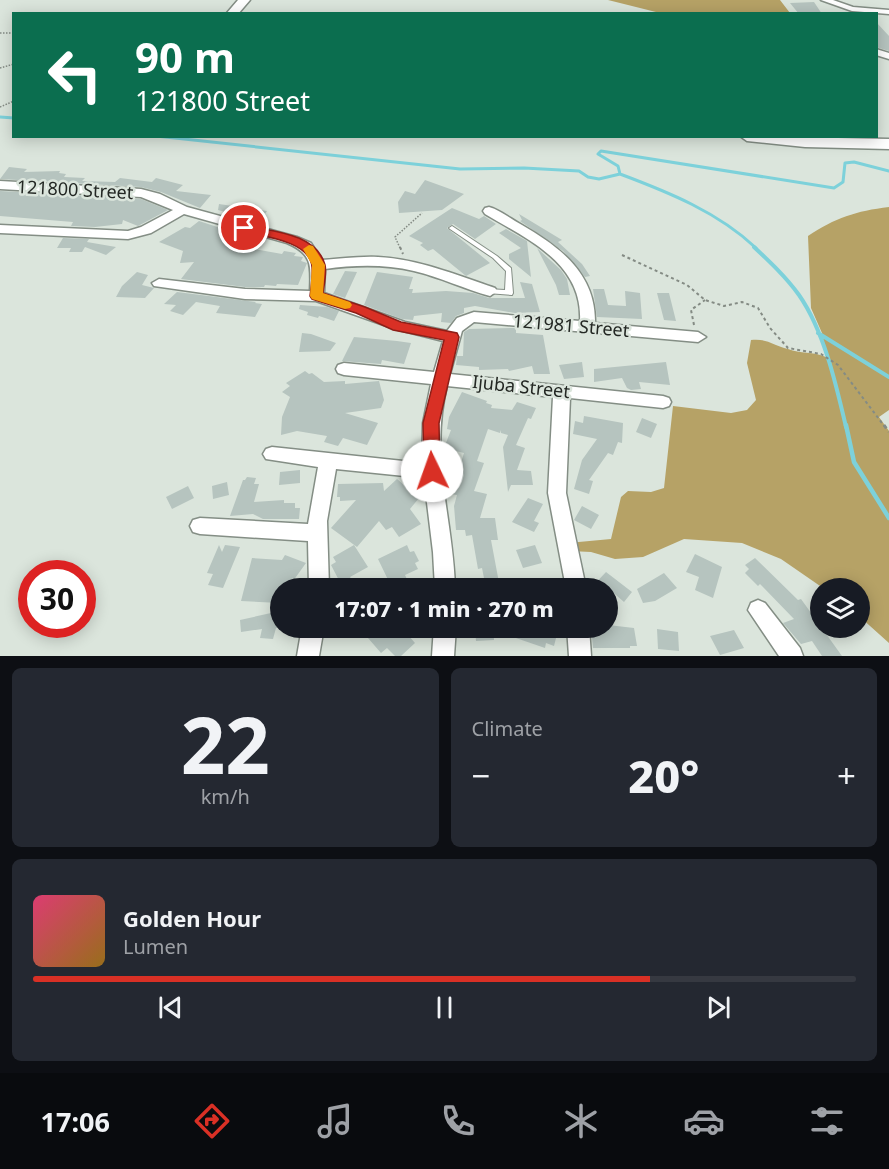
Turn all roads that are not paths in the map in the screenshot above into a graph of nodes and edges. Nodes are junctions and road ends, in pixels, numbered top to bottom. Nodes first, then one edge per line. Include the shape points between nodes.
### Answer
1 (244, 0) edge
2 (825, 0) edge
3 (844, 11) edge
4 (233, 12) edge
5 (889, 12) edge
6 (766, 138) edge
7 (889, 144) edge
8 (0, 185) edge
9 (183, 210) junction
10 (489, 211) dead end
11 (452, 228) dead end
12 (0, 229) edge
13 (318, 265) junction
14 (159, 283) dead end
15 (490, 291) joint
16 (316, 296) junction
17 (587, 328) junction
18 (452, 337) junction
19 (698, 337) road end
20 (344, 369) dead end
21 (440, 379) junction
22 (562, 391) junction
23 (663, 402) dead end
24 (272, 454) dead end
25 (328, 461) junction
26 (432, 471) junction
27 (200, 526) dead end
28 (316, 533) junction
29 (319, 578) edge
30 (444, 578) edge
31 (574, 578) edge
32 (758, 610) dead end
33 (311, 638) edge
34 (444, 638) edge
35 (579, 638) edge
36 (308, 656) edge
37 (443, 656) edge
38 (580, 656) edge
39 (792, 656) edge

1 - 4 street
2 - 3 street
3 - 5 street
6 - 7 street
8 - 9 street, 121800 Street via 125,191 156,197
9 - 12 street via 128,235
9 - 13 street, 121800 Street via 301,243 312,252
10 - 17 street via 544,244 571,267 588,306
11 - 15 lane via 508,270 509,293
13 - 15 street via 368,261 408,265
13 - 16 street
14 - 16 street via 245,294
16 - 18 street via 398,326
17 - 18 street, 121981 Street via 470,318 462,322
17 - 19 street, 121981 Street
18 - 21 street
20 - 21 street, Ijuba Street
21 - 22 street, Ijuba Street
21 - 26 street via 431,423
22 - 23 street, Ijuba Street
22 - 31 street via 557,493
24 - 25 street
25 - 26 street
25 - 28 street
26 - 30 street
27 - 28 street
28 - 29 street
32 - 39 street
33 - 36 street
34 - 37 street
35 - 38 street

